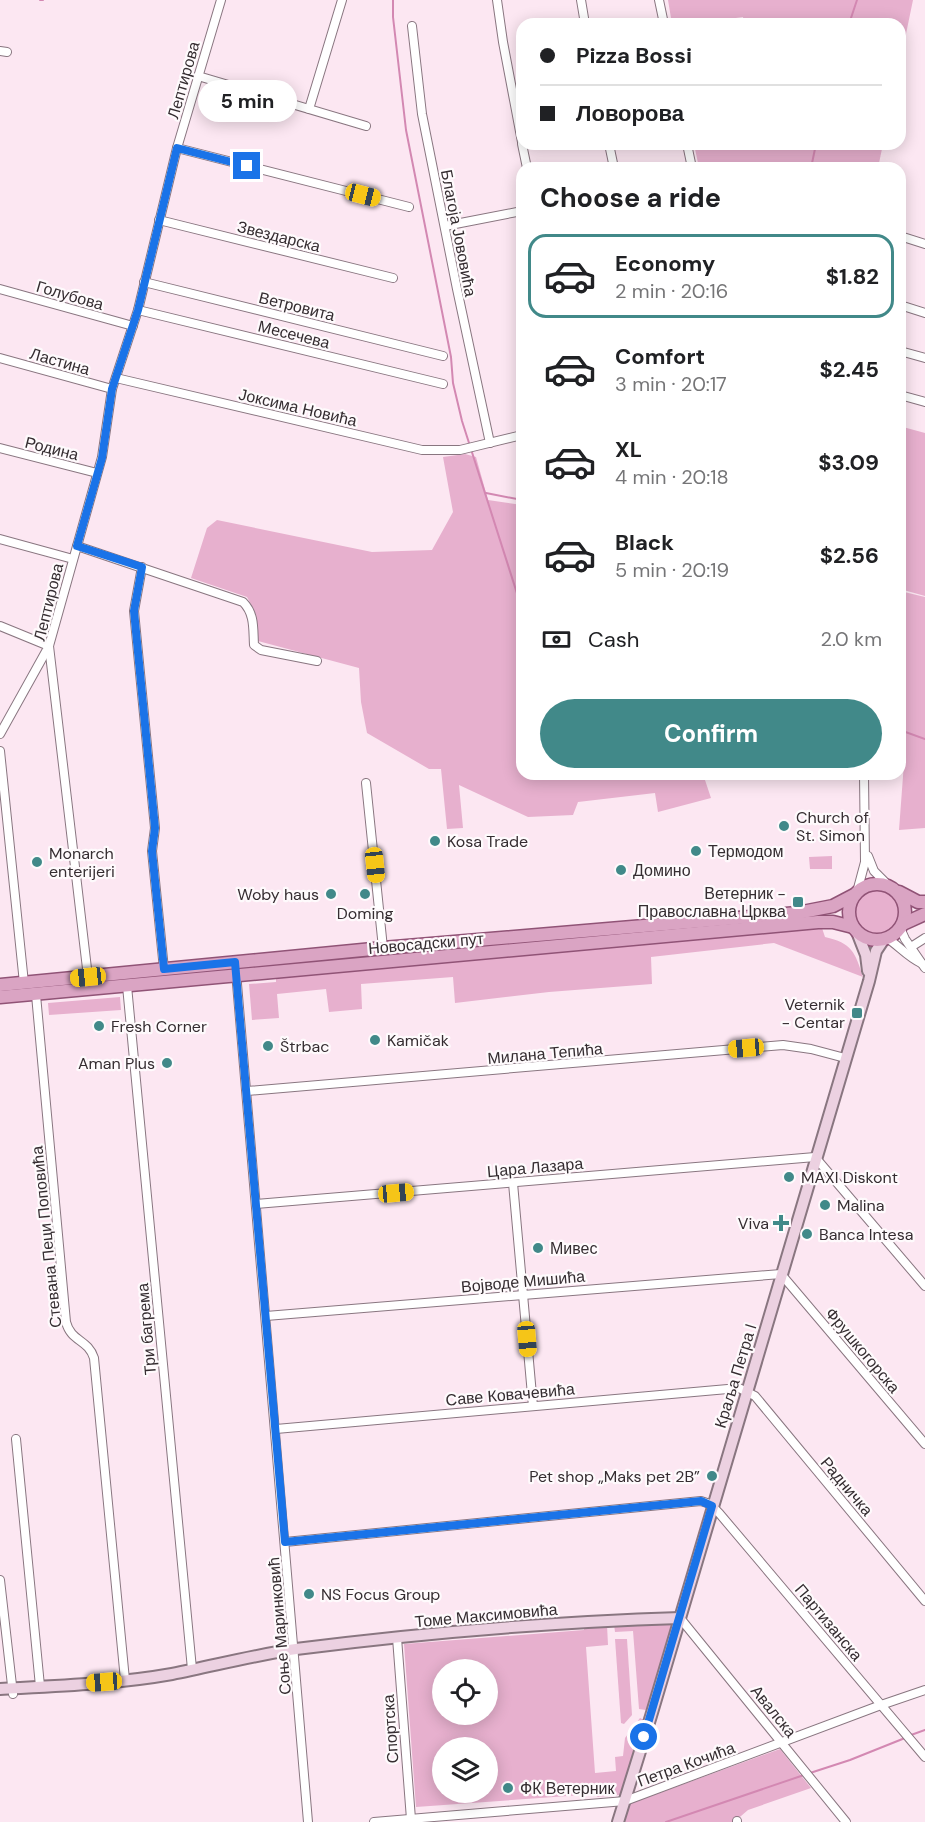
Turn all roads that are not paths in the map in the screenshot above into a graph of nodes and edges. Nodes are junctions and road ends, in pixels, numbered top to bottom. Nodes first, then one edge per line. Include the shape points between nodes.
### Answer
1 (221, 0) edge
2 (342, 0) edge
3 (497, 0) edge
4 (580, 0) edge
5 (659, 0) edge
6 (584, 18) edge
7 (663, 18) edge
8 (412, 26) dead end
9 (198, 76) junction
10 (309, 110) junction
11 (516, 113) edge
12 (366, 126) dead end
13 (177, 148) junction
14 (409, 207) dead end
15 (516, 212) edge
16 (159, 220) junction
17 (445, 226) junction
18 (906, 238) edge
19 (925, 244) edge
20 (393, 278) dead end
21 (144, 282) junction
22 (0, 289) edge
23 (906, 307) edge
24 (138, 310) junction
25 (925, 313) edge
26 (133, 326) junction
27 (906, 353) edge
28 (443, 356) dead end
29 (0, 358) edge
30 (925, 358) edge
31 (116, 378) junction
32 (443, 384) dead end
33 (112, 389) junction
34 (906, 397) edge
35 (925, 402) edge
36 (516, 436) edge
37 (490, 443) junction
38 (0, 448) edge
39 (97, 473) junction
40 (0, 539) edge
41 (77, 546) junction
42 (73, 559) junction
43 (142, 567) junction
44 (0, 626) edge
45 (49, 646) junction
46 (317, 661) dead end
47 (0, 734) edge
48 (0, 751) edge
49 (864, 780) edge
50 (366, 783) dead end
51 (866, 846) junction
52 (893, 888) junction
53 (855, 893) junction
54 (925, 902) edge
55 (925, 914) edge
56 (902, 926) junction
57 (855, 929) junction
58 (925, 938) edge
59 (886, 939) junction
60 (911, 947) junction
61 (383, 948) junction
62 (235, 962) junction
63 (923, 965) edge
64 (164, 969) junction
65 (237, 976) junction
66 (88, 977) junction
67 (869, 981) junction
68 (24, 983) junction
69 (0, 985) edge
70 (127, 986) junction
71 (36, 995) junction
72 (0, 998) edge
73 (845, 1058) junction
74 (246, 1091) junction
75 (815, 1157) junction
76 (513, 1183) junction
77 (256, 1204) junction
78 (781, 1274) junction
79 (925, 1286) edge
80 (524, 1295) junction
81 (266, 1316) junction
82 (746, 1390) junction
83 (533, 1406) junction
84 (276, 1429) junction
85 (16, 1440) dead end
86 (925, 1444) edge
87 (712, 1506) junction
88 (285, 1542) junction
89 (0, 1580) edge
90 (925, 1601) edge
91 (680, 1618) junction
92 (397, 1638) junction
93 (295, 1649) junction
94 (192, 1669) junction
95 (125, 1680) junction
96 (40, 1686) junction
97 (925, 1690) edge
98 (8, 1691) edge
99 (881, 1705) junction
100 (782, 1743) junction
101 (925, 1757) edge
102 (625, 1801) junction
103 (411, 1819) junction
104 (308, 1822) edge
105 (374, 1822) edge
106 (618, 1822) edge
107 (846, 1822) edge

1 - 9 street, Лептирова
2 - 10 street
3 - 11 street
4 - 6 street
5 - 7 street
8 - 17 street, Благоја Јововића via 422,114
9 - 10 street
9 - 13 street, Лептирова
10 - 12 street
13 - 14 street
13 - 16 street, Лептирова
15 - 17 street
16 - 20 street, Звездарска
16 - 21 street, Лептирова
17 - 37 street, Благоја Јововића
18 - 19 street
21 - 24 street, Лептирова
21 - 28 street, Ветровита
22 - 26 street, Голубова
23 - 25 street
24 - 26 street, Лептирова
24 - 32 street, Месечева
26 - 31 street, Лептирова
27 - 30 street
29 - 33 street, Ластина
31 - 33 street, Лептирова
31 - 37 street, Јоксима Новића via 422,450 443,451
33 - 39 street, Лептирова
34 - 35 street
36 - 37 street, Јоксима Новића
38 - 39 street, Родина
39 - 41 street, Лептирова
40 - 42 street
41 - 42 street, Лептирова
41 - 43 street
42 - 45 street, Лептирова
43 - 46 street via 243,602 252,614 254,645 261,650
43 - 64 street via 134,611
44 - 45 street
45 - 47 street
45 - 66 street, Лептирова
48 - 68 street
49 - 51 street
50 - 61 street, Новосадски пут
51 - 52 street via 872,867
51 - 53 street via 864,869
52 - 53 main road via 870,884
52 - 54 main road
52 - 56 main road via 905,904
53 - 57 main road via 849,909
53 - 61 main road, Новосадски пут via 833,906 796,913
55 - 56 main road
56 - 59 main road
56 - 60 street
57 - 59 main road via 869,939
57 - 65 main road, Новосадски пут via 818,922
57 - 67 street via 866,955
58 - 60 street
59 - 63 street
59 - 67 street, Краља Петра I via 876,951
60 - 63 street
61 - 62 main road, Новосадски пут
62 - 64 main road, Новосадски пут
62 - 65 street, Соње Маринковић
64 - 66 main road, Новосадски пут
65 - 70 main road, Новосадски пут
65 - 74 street, Соње Маринковић
66 - 68 main road, Новосадски пут
67 - 73 street, Краља Петра I
68 - 69 main road, Новосадски пут
70 - 71 main road, Новосадски пут
70 - 94 street, Три багрема
71 - 72 main road, Новосадски пут
71 - 95 street, Стевана Пеци Поповића via 66,1322 71,1336 86,1343 94,1358
73 - 74 street, Милана Тепића via 783,1045
73 - 75 street, Краља Петра I
74 - 77 street, Соње Маринковић
75 - 76 street, Цара Лазара
75 - 78 street, Краља Петра I
75 - 79 street
76 - 77 street, Цара Лазара
76 - 80 street
77 - 81 street, Соње Маринковић
78 - 80 street, Војводе Мишића
78 - 82 street, Краља Петра I
78 - 86 street, Фрушкогорска
80 - 81 street, Војводе Мишића
80 - 83 street
81 - 84 street, Соње Маринковић
82 - 83 street, Саве Ковачевића
82 - 87 street, Краља Петра I
82 - 90 street, Радничка
83 - 84 street, Саве Ковачевића
84 - 88 street, Соње Маринковић
85 - 96 street
87 - 88 street via 701,1501
87 - 91 street, Краља Петра I
87 - 99 street, Партизанска
88 - 93 street, Соње Маринковић
89 - 98 street
91 - 92 street, Томе Максимовића
91 - 100 street, Авалска
91 - 102 street, Краља Петра I
92 - 93 street, Томе Максимовића
92 - 103 street, Спортска
93 - 94 street, Томе Максимовића
93 - 104 street, Соње Маринковић
94 - 95 street, Томе Максимовића
95 - 96 street, Томе Максимовића
96 - 98 street, Томе Максимовића
97 - 99 street, Петра Кочића
99 - 100 street, Петра Кочића
99 - 101 street, Партизанска
100 - 102 street, Петра Кочића
100 - 107 street, Авалска
102 - 103 street, Петра Кочића
102 - 106 street, Краља Петра I
103 - 105 street, Петра Кочића

